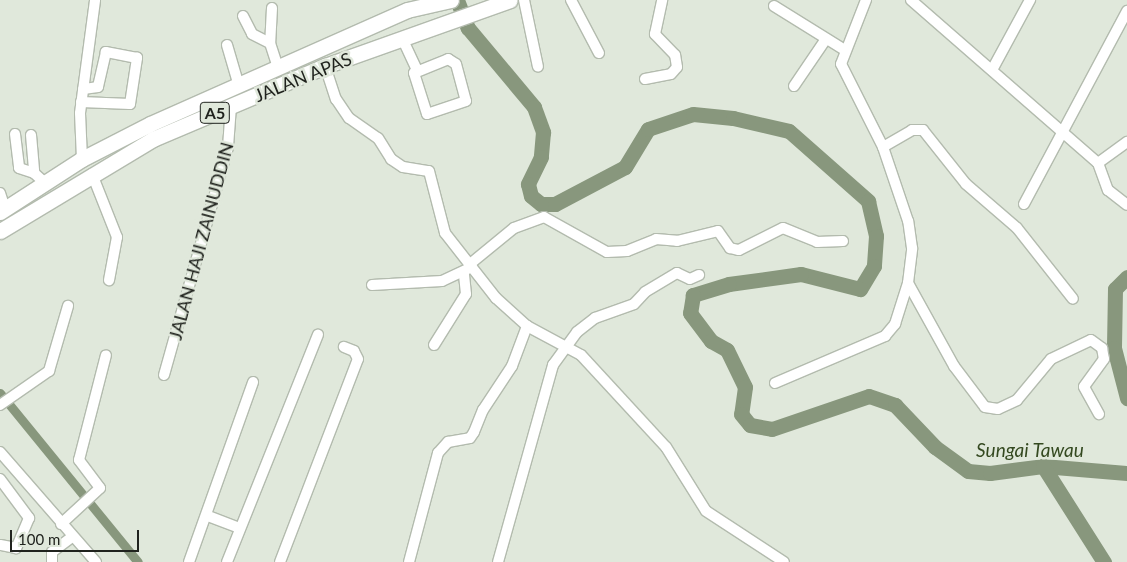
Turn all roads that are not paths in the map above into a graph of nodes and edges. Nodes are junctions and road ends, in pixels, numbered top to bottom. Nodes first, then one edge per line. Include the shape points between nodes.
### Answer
1 (95, 0) edge
2 (510, 0) edge
3 (524, 0) edge
4 (571, 0) edge
5 (662, 0) edge
6 (866, 0) edge
7 (911, 0) edge
8 (1030, 0) edge
9 (444, 2) edge
10 (409, 5) edge
11 (774, 6) dead end
12 (272, 8) dead end
13 (1127, 11) edge
14 (243, 16) dead end
15 (351, 36) junction
16 (402, 38) junction
17 (826, 39) junction
18 (270, 43) junction
19 (228, 45) dead end
20 (843, 49) junction
21 (599, 53) dead end
22 (325, 66) junction
23 (538, 67) dead end
24 (278, 68) junction
25 (417, 70) junction
26 (992, 70) junction
27 (645, 79) dead end
28 (239, 86) junction
29 (794, 86) dead end
30 (83, 89) junction
31 (81, 102) junction
32 (231, 106) junction
33 (1063, 132) junction
34 (15, 134) dead end
35 (31, 135) dead end
36 (1127, 142) edge
37 (883, 148) junction
38 (82, 159) junction
39 (1098, 163) junction
40 (92, 174) junction
41 (40, 178) junction
42 (77, 183) junction
43 (0, 193) edge
44 (30, 193) junction
45 (1024, 204) dead end
46 (1127, 205) edge
47 (3, 210) edge
48 (0, 231) edge
49 (843, 241) dead end
50 (469, 268) junction
51 (699, 275) dead end
52 (109, 280) dead end
53 (908, 283) junction
54 (372, 285) dead end
55 (1073, 299) dead end
56 (68, 306) dead end
57 (527, 326) junction
58 (318, 334) dead end
59 (434, 345) dead end
60 (567, 345) junction
61 (344, 347) dead end
62 (106, 355) dead end
63 (164, 375) dead end
64 (253, 382) dead end
65 (775, 383) dead end
66 (0, 405) edge
67 (1098, 414) dead end
68 (0, 452) edge
69 (4, 465) edge
70 (0, 479) edge
71 (208, 516) junction
72 (61, 524) junction
73 (240, 528) junction
74 (72, 537) junction
75 (0, 545) edge
76 (52, 562) edge
77 (96, 562) edge
78 (189, 562) edge
79 (227, 562) edge
80 (280, 562) edge
81 (410, 562) edge
82 (498, 562) edge
83 (784, 562) edge

1 - 30 street
2 - 16 highway, JALAN APAS / A5
3 - 23 street
4 - 21 street
5 - 27 street via 656,34 675,55 677,67 671,74
6 - 20 street
7 - 26 street
8 - 26 street
9 - 10 highway, JALAN APAS / A5
10 - 15 highway, JALAN APAS / A5
11 - 17 street
12 - 18 street
13 - 33 street
14 - 18 street via 252,34
15 - 16 highway via 389,28
15 - 24 highway, JALAN APAS / A5
16 - 22 highway, JALAN APAS / A5
16 - 25 street
17 - 20 street
17 - 29 street
18 - 24 street
19 - 28 street
20 - 37 street via 841,64
22 - 32 highway, JALAN APAS / A5
22 - 50 street via 336,99 349,118 364,125 402,167 429,171 446,234
24 - 28 highway, JALAN APAS / A5
25 - 25 street via 453,60 466,100 427,114 413,79
26 - 33 street
28 - 38 highway, JALAN APAS / A5
30 - 31 street
30 - 31 street via 98,87 106,52 137,58 130,104
31 - 38 street via 78,138
32 - 40 highway, JALAN APAS / A5 via 153,139
32 - 63 street, JALAN HAJI ZAINUDDIN via 228,147
33 - 39 street
33 - 45 street
34 - 41 street via 19,168
35 - 41 street
36 - 39 street
37 - 53 street via 911,238
37 - 55 street via 912,130 923,130 966,184 1017,228
38 - 41 highway, JALAN APAS / A5
39 - 46 street via 1108,190
40 - 42 highway, JALAN APAS / A5
40 - 52 street via 117,236
41 - 44 highway, JALAN APAS / A5
42 - 44 highway via 65,184 37,201 31,200
42 - 48 highway, JALAN APAS / A5
43 - 47 street
44 - 47 highway, JALAN APAS / A5
49 - 50 street via 817,242 783,228 739,250 730,248 718,231 677,241 656,239 627,251 607,252 544,217 514,228
50 - 54 street via 442,281
50 - 57 street
50 - 59 street via 466,294
51 - 60 street via 690,279 677,273 645,292 634,304 594,318
53 - 65 street via 890,331 841,356
53 - 67 street via 954,366 985,407 998,410 1017,400 1051,359 1091,340 1102,348 1104,358 1084,387
56 - 66 street via 49,371
57 - 60 street
57 - 81 street via 512,366 483,410 470,438 448,442 438,452
58 - 73 street
60 - 82 street via 553,365
60 - 83 street via 666,447 706,511
61 - 80 street via 354,351 358,359
62 - 72 street via 79,460 98,484 96,495
64 - 71 street
68 - 69 street
69 - 72 street
70 - 75 street via 29,518 16,548
71 - 73 street
71 - 78 street
72 - 74 street
73 - 79 street
74 - 76 street via 52,552
74 - 77 street

